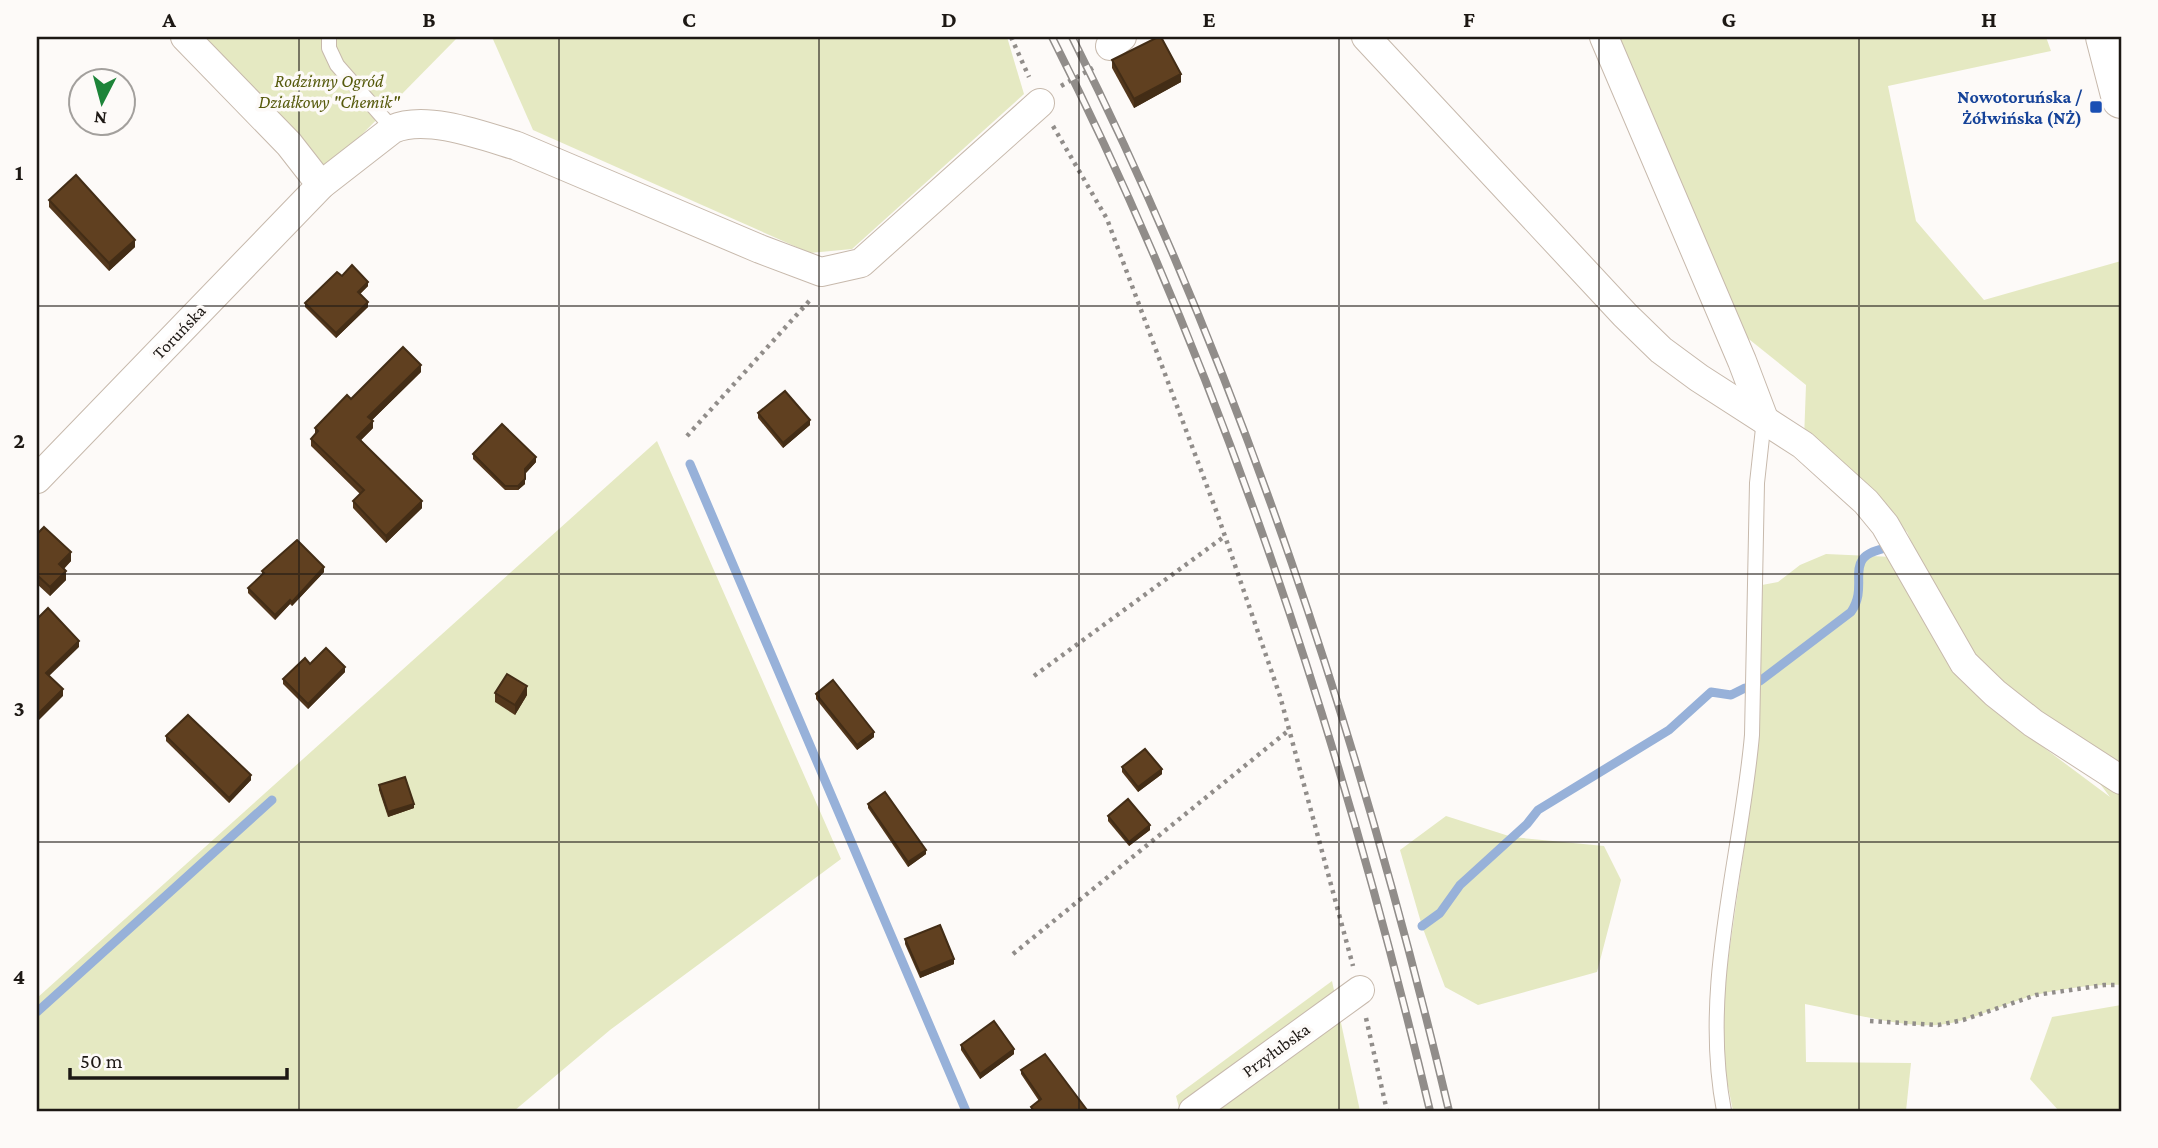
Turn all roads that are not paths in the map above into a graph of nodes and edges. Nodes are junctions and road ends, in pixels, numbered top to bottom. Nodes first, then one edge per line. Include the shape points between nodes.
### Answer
1 (185, 37) edge
2 (329, 37) edge
3 (1366, 37) edge
4 (1604, 37) edge
5 (2105, 37) edge
6 (2121, 99) edge
7 (1040, 103) road end
8 (393, 129) junction
9 (321, 185) junction
10 (1764, 419) junction
11 (37, 479) edge
12 (2121, 780) edge
13 (1360, 990) road end
14 (1193, 1111) edge
15 (1724, 1111) edge

1 - 9 street via 289,144
2 - 8 lane via 337,65
3 - 10 street via 1625,316 1699,379
4 - 10 street
5 - 6 main road
7 - 8 street via 861,263 821,272 517,146 424,124
8 - 9 street, Toruńska
9 - 11 street, Toruńska
10 - 12 street via 1803,446 1885,525 1964,663 2033,723
10 - 15 lane via 1757,483 1751,748 1717,992 1716,1051
13 - 14 street, Przyłubska

